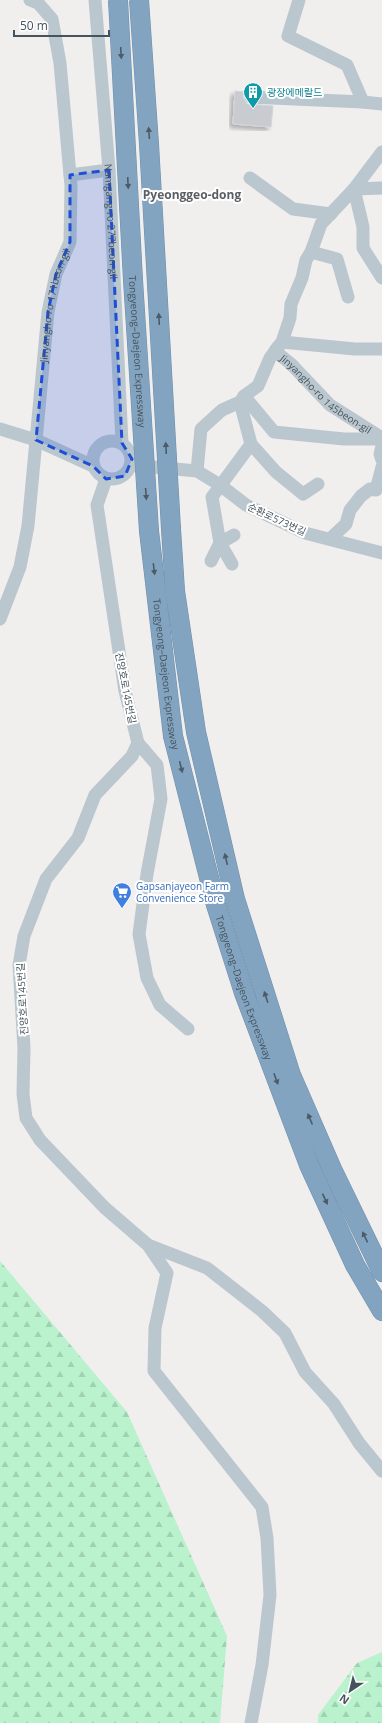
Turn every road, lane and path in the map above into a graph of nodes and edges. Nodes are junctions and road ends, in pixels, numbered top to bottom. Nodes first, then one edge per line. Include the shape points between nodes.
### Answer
1 (30, 0) edge
2 (95, 0) edge
3 (118, 0) edge
4 (139, 0) edge
5 (299, 0) edge
6 (251, 97) dead end
7 (363, 102) junction
8 (382, 104) edge
9 (382, 152) edge
10 (109, 170) junction
11 (70, 175) junction
12 (250, 178) dead end
13 (382, 188) edge
14 (354, 189) junction
15 (331, 214) junction
16 (311, 252) junction
17 (382, 278) edge
18 (348, 296) dead end
19 (280, 345) junction
20 (382, 349) edge
21 (242, 399) junction
22 (0, 429) edge
23 (382, 439) edge
24 (36, 440) junction
25 (122, 443) junction
26 (251, 444) junction
27 (382, 446) edge
28 (382, 460) edge
29 (132, 465) junction
30 (94, 466) junction
31 (382, 467) edge
32 (197, 471) junction
33 (106, 479) junction
34 (318, 484) dead end
35 (220, 485) junction
36 (234, 534) dead end
37 (330, 539) junction
38 (220, 543) junction
39 (382, 552) edge
40 (211, 560) dead end
41 (232, 564) dead end
42 (0, 619) edge
43 (138, 743) junction
44 (188, 1029) dead end
45 (148, 1245) junction
46 (382, 1272) edge
47 (382, 1311) edge
48 (382, 1471) edge
49 (251, 1723) edge

1 - 11 street, Jinyangho-ro 171beon-gil via 38,3 52,19 60,63
2 - 10 street, Namgang-ro 277beon-gil
3 -> 47 highway, Tongyeong–Daejeon Expressway, bridge via 149,530 173,736 216,905 244,993 309,1165 355,1265
46 -> 4 highway, Tongyeong–Daejeon Expressway, bridge via 332,1169 291,1075 235,899 196,732 175,591 150,144
5 - 7 street via 288,36 347,66
6 - 7 street
7 - 8 street
9 - 14 street, Jinyangho-ro 145beon-gil
10 - 11 street
10 - 25 street, Namgang-ro 277beon-gil
11 - 24 street, Jinyangho-ro 171beon-gil via 70,242 56,274 48,312
12 - 15 street via 292,209
13 - 14 street
14 - 15 street, Jinyangho-ro 145beon-gil
14 - 17 street via 363,227 363,248
15 - 16 street, Jinyangho-ro 145beon-gil via 322,224
16 - 18 street via 337,259
16 - 19 street, Jinyangho-ro 145beon-gil via 291,304 290,318
19 - 20 street, Jinyangho-ro 145beon-gil
19 - 21 street, Jinyangho-ro 145beon-gil via 270,358 258,386
19 - 23 street, Jinyangho-ro 145beon-gil via 275,351 330,405
21 - 23 street, Jinyangho-ro 145beon-gil via 274,432 344,439
21 - 26 street
21 - 32 street via 222,410 201,429
22 - 24 street
24 - 30 street
24 - 42 street, Jinyangho-ro 171beon-gil via 28,526 20,567
25 - 29 street via 130,453
25 - 30 street via 103,443 94,453
26 - 34 street via 276,472 303,494
26 - 35 street
27 - 28 street
29 - 32 street, 순환로573번길
29 - 33 street via 125,476 119,479
30 - 33 street via 96,472
31 - 37 street via 376,490 370,489 360,496 350,510 346,524
32 - 35 street, 순환로573번길
33 - 43 street, 진양호로145번길 via 97,504 125,691
35 - 37 street, 순환로573번길 via 246,505 305,533
35 - 38 street via 212,497
36 - 38 street
37 - 39 street, 순환로573번길
38 - 40 street
38 - 41 street
43 - 44 street via 156,765 161,799 139,934 147,978 160,1005
43 - 45 street, 진양호로145번길 via 132,756 94,796 78,838 46,879 24,936 19,965 26,1118 40,1140 105,1208
45 - 48 street via 206,1268 262,1311 285,1333 305,1372 334,1404 359,1443
45 - 49 street via 167,1273 155,1328 154,1371 262,1507 267,1538 270,1595 262,1665

